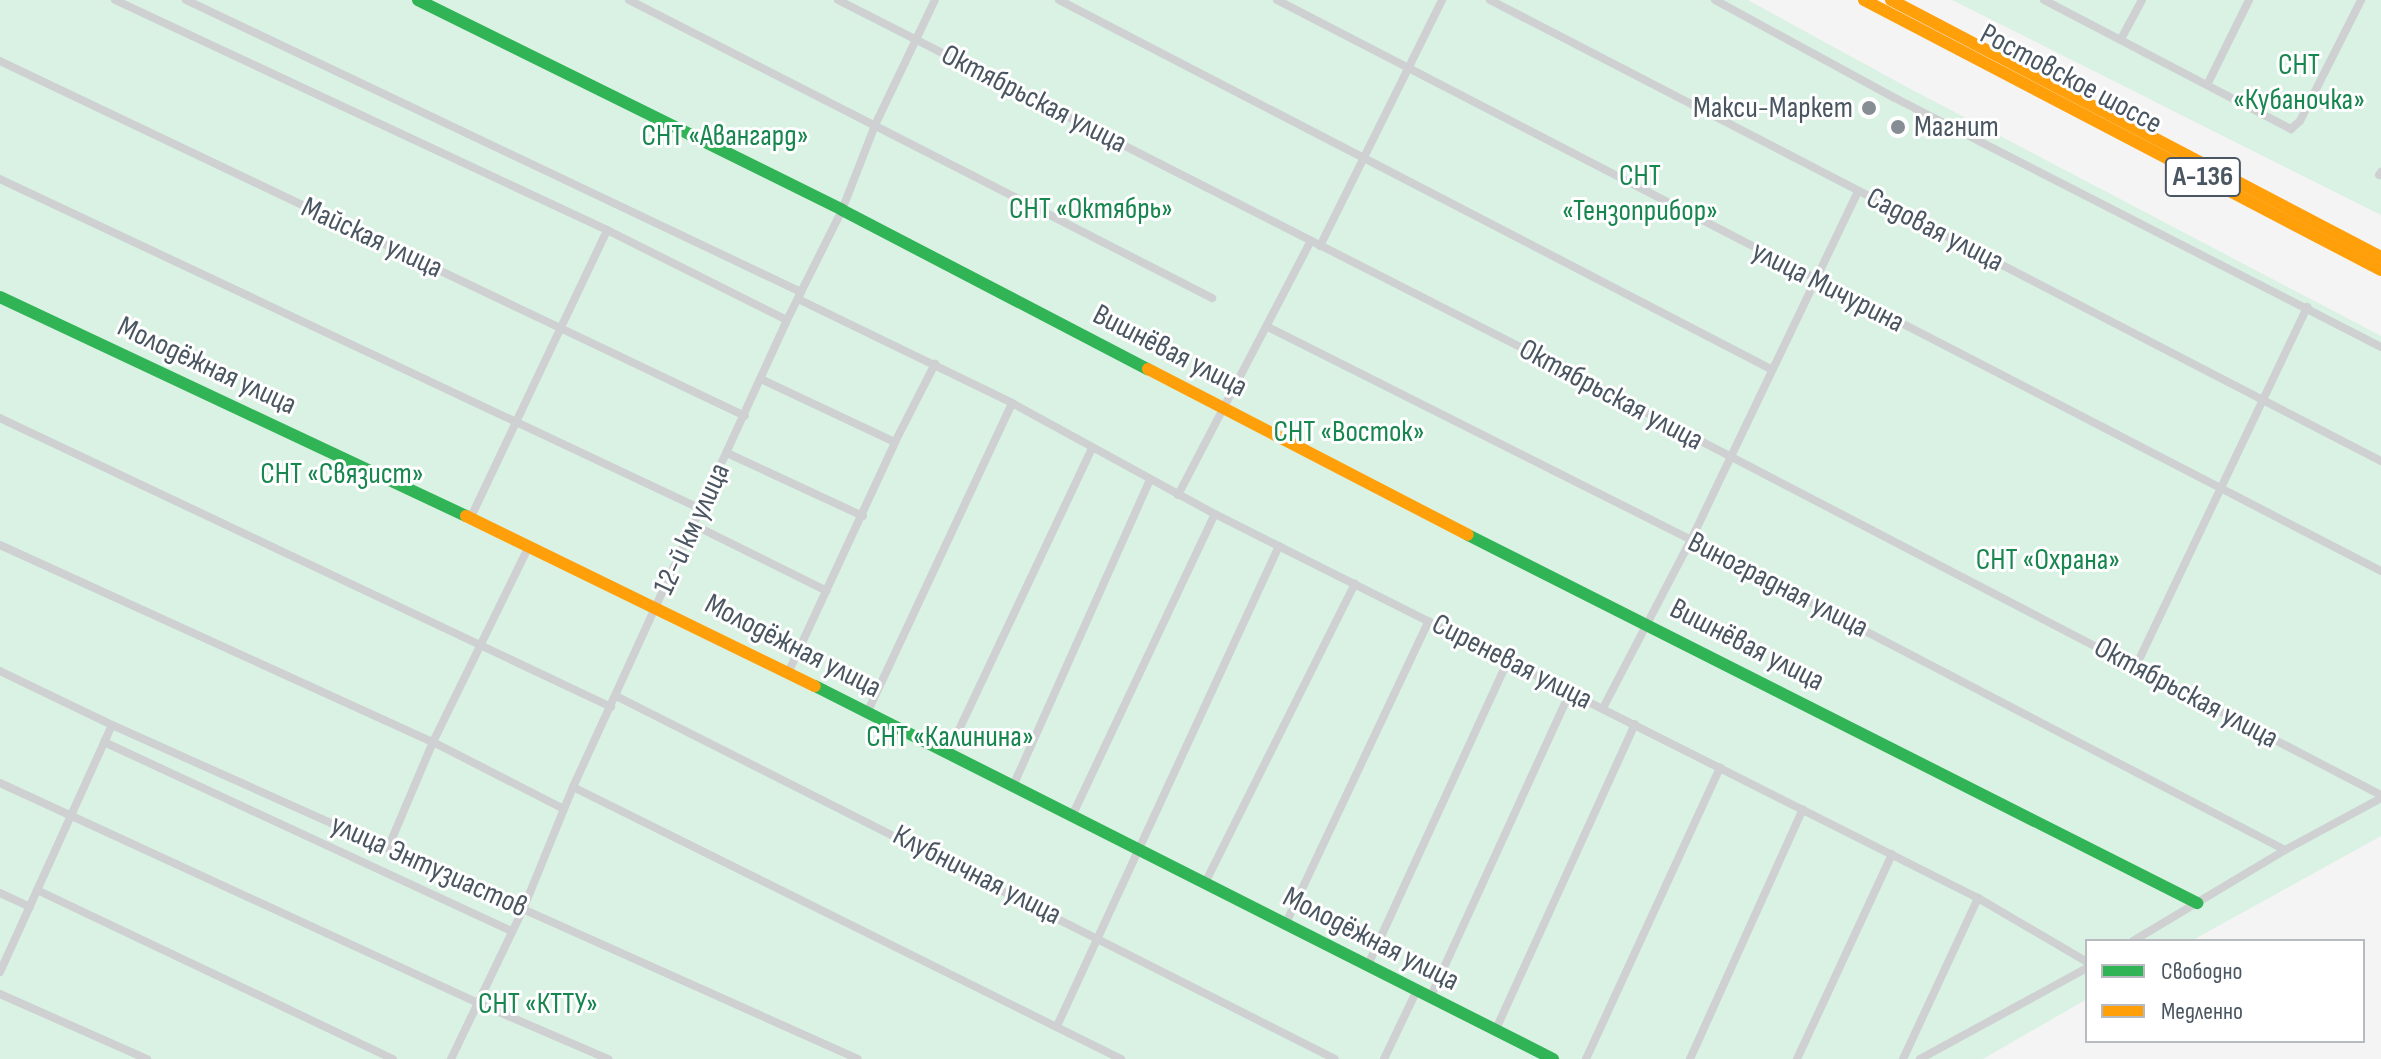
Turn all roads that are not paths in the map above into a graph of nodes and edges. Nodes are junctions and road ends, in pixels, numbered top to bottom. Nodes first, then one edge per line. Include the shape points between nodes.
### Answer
1 (115, 0) edge
2 (186, 0) edge
3 (418, 0) edge
4 (629, 0) edge
5 (838, 0) edge
6 (935, 0) edge
7 (1059, 0) edge
8 (1277, 0) edge
9 (1442, 0) edge
10 (1490, 0) edge
11 (1715, 0) edge
12 (1864, 0) edge
13 (2044, 0) edge
14 (2142, 0) edge
15 (2249, 0) edge
16 (2361, 0) edge
17 (1889, 4) edge
18 (916, 39) junction
19 (2121, 39) junction
20 (0, 61) edge
21 (1410, 68) junction
22 (2208, 83) junction
23 (876, 123) junction
24 (1364, 157) junction
25 (0, 179) edge
26 (1858, 191) junction
27 (842, 210) junction
28 (607, 230) junction
29 (1315, 243) junction
30 (2381, 257) edge
31 (2381, 270) edge
32 (1813, 279) junction
33 (800, 296) junction
34 (0, 297) edge
35 (1212, 298) dead end
36 (2307, 307) junction
37 (787, 320) junction
38 (1268, 327) junction
39 (561, 328) junction
40 (2381, 347) edge
41 (935, 364) junction
42 (1771, 369) junction
43 (761, 379) junction
44 (2262, 398) junction
45 (1012, 403) junction
46 (1225, 409) junction
47 (745, 416) junction
48 (0, 418) edge
49 (514, 421) junction
50 (895, 442) junction
51 (1092, 448) junction
52 (727, 453) junction
53 (1729, 457) junction
54 (2381, 461) edge
55 (1150, 480) junction
56 (2221, 487) junction
57 (1178, 495) junction
58 (701, 509) junction
59 (1215, 514) junction
60 (863, 516) junction
61 (470, 519) junction
62 (694, 525) junction
63 (1691, 540) junction
64 (0, 545) edge
65 (529, 546) junction
66 (1279, 546) junction
67 (2381, 571) edge
68 (1355, 583) junction
69 (827, 591) junction
70 (657, 606) junction
71 (1429, 621) junction
72 (1649, 625) junction
73 (483, 645) junction
74 (1508, 661) junction
75 (2136, 666) junction
76 (0, 671) edge
77 (788, 673) junction
78 (1570, 692) junction
79 (616, 696) junction
80 (611, 707) junction
81 (1603, 708) junction
82 (867, 713) junction
83 (1635, 724) junction
84 (112, 725) junction
85 (104, 742) junction
86 (433, 742) junction
87 (948, 753) junction
88 (1720, 767) junction
89 (0, 783) edge
90 (1013, 786) junction
91 (573, 787) junction
92 (2381, 796) edge
93 (564, 809) junction
94 (1803, 809) junction
95 (1073, 814) junction
96 (71, 816) junction
97 (388, 848) junction
98 (1141, 849) junction
99 (2285, 850) junction
100 (1892, 854) junction
101 (1205, 883) junction
102 (37, 890) junction
103 (0, 893) edge
104 (1978, 898) junction
105 (2197, 903) junction
106 (30, 907) junction
107 (524, 907) junction
108 (1285, 925) junction
109 (512, 931) junction
110 (1101, 937) junction
111 (2136, 939) edge
112 (2085, 964) edge
113 (2085, 966) edge
114 (1367, 967) junction
115 (0, 972) edge
116 (1416, 992) junction
117 (0, 994) edge
118 (1430, 999) junction
119 (478, 1003) junction
120 (1057, 1026) junction
121 (1496, 1029) junction
122 (836, 1049) junction
123 (147, 1059) edge
124 (393, 1059) edge
125 (451, 1059) edge
126 (608, 1059) edge
127 (831, 1059) edge
128 (858, 1059) edge
129 (1121, 1059) edge
130 (1335, 1059) edge
131 (1384, 1059) edge
132 (1553, 1059) edge
133 (1586, 1059) edge
134 (1690, 1059) edge
135 (1797, 1059) edge
136 (1903, 1059) edge
137 (1920, 1059) edge

1 - 28 street
2 - 33 street
3 - 27 main road, Вишнёвая улица
4 - 23 street
5 - 18 street, Октябрьская улица
6 - 18 street, 12-й км улица
7 - 24 street
8 - 21 street, улица Мичурина
9 - 21 street
10 - 26 street, Садовая улица
11 - 36 street via 1895,98
12 - 17 main road, Ростовское шоссе / А-136
13 - 19 street
14 - 19 street
15 - 22 street
16 - 22 street via 2295,127 2282,127
17 - 30 main road, Ростовское шоссе / А-136
17 - 31 main road, Ростовское шоссе / А-136
18 - 23 street, 12-й км улица
18 - 29 street, Октябрьская улица
19 - 22 street
20 - 39 street, Майская улица
21 - 24 street
21 - 32 street, улица Мичурина
23 - 27 street, 12-й км улица
23 - 35 street
24 - 29 street
24 - 42 street
25 - 49 street
26 - 32 street
26 - 44 street, Садовая улица
27 - 33 street, 12-й км улица
27 - 46 main road, Вишнёвая улица
28 - 37 street
28 - 39 street
29 - 38 street
29 - 53 street, Октябрьская улица
32 - 42 street
32 - 56 street, улица Мичурина
33 - 37 street, 12-й км улица
33 - 41 street, Сиреневая улица
34 - 61 main road, Молодёжная улица
36 - 40 street
36 - 44 street
37 - 43 street, 12-й км улица
38 - 46 street
38 - 63 street, Виноградная улица
39 - 47 street, Майская улица
39 - 49 street
41 - 45 street, Сиреневая улица
41 - 50 street
42 - 53 street
43 - 47 street, 12-й км улица
43 - 50 street
44 - 54 street, Садовая улица
44 - 56 street
45 - 51 street, Сиреневая улица
45 - 82 street
46 - 57 street
46 - 72 main road, Вишнёвая улица
47 - 52 street, 12-й км улица
48 - 73 street
49 - 58 street
49 - 61 street
50 - 60 street
51 - 55 street, Сиреневая улица
51 - 87 street
52 - 58 street, 12-й км улица
52 - 60 street
53 - 63 street
53 - 75 street, Октябрьская улица
55 - 57 street, Сиреневая улица
55 - 90 street
56 - 67 street, улица Мичурина
56 - 75 street
57 - 59 street, Сиреневая улица
58 - 62 street, 12-й км улица
59 - 66 street, Сиреневая улица
59 - 95 street
60 - 69 street
61 - 65 main road, Молодёжная улица
62 - 69 street
62 - 70 street, 12-й км улица
63 - 72 street
63 - 99 street, Виноградная улица
64 - 86 street
65 - 70 main road, Молодёжная улица
65 - 73 street
66 - 68 street, Сиреневая улица
66 - 98 street
68 - 71 street, Сиреневая улица
68 - 101 street
69 - 77 street
70 - 77 main road, Молодёжная улица
70 - 79 street, 12-й км улица
71 - 74 street, Сиреневая улица
71 - 108 street
72 - 81 street
72 - 105 main road, Вишнёвая улица
73 - 80 street
73 - 86 street
74 - 78 street, Сиреневая улица
74 - 114 street
75 - 92 street, Октябрьская улица
76 - 84 street, улица Энтузиастов
77 - 82 main road, Молодёжная улица
78 - 81 street, Сиреневая улица
78 - 118 street
79 - 80 street, 12-й км улица
79 - 110 street, Клубничная улица
80 - 91 street, 12-й км улица
81 - 83 street, Сиреневая улица
82 - 87 main road, Молодёжная улица
83 - 88 street, Сиреневая улица
83 - 121 street
84 - 85 street
84 - 97 street, улица Энтузиастов
85 - 96 street
85 - 109 street
86 - 93 street
86 - 97 street
87 - 90 main road, Молодёжная улица
88 - 94 street, Сиреневая улица
88 - 133 street
89 - 96 street
90 - 95 main road, Молодёжная улица
91 - 93 street, 12-й км улица
91 - 120 street
92 - 99 street
93 - 107 street, 12-й км улица
94 - 100 street, Сиреневая улица
94 - 134 street
95 - 98 main road, Молодёжная улица
96 - 102 street
96 - 119 street
97 - 107 street, улица Энтузиастов
98 - 101 main road, Молодёжная улица
98 - 110 street
99 - 105 street
100 - 104 street, Сиреневая улица
100 - 135 street
101 - 108 main road, Молодёжная улица
102 - 106 street
102 - 124 street
103 - 106 street
104 - 112 street, Сиреневая улица
104 - 136 street
105 - 111 street
106 - 115 street
107 - 109 street, 12-й км улица
107 - 122 street, улица Энтузиастов
108 - 114 main road, Молодёжная улица
109 - 119 street, 12-й км улица
110 - 120 street
110 - 130 street, Клубничная улица
113 - 137 street
114 - 116 main road, Молодёжная улица
116 - 118 main road, Молодёжная улица
116 - 131 street
117 - 123 street
118 - 121 main road, Молодёжная улица
119 - 125 street, 12-й км улица
119 - 126 street
120 - 129 street
121 - 132 main road, Молодёжная улица
122 - 127 street
122 - 128 street, улица Энтузиастов

